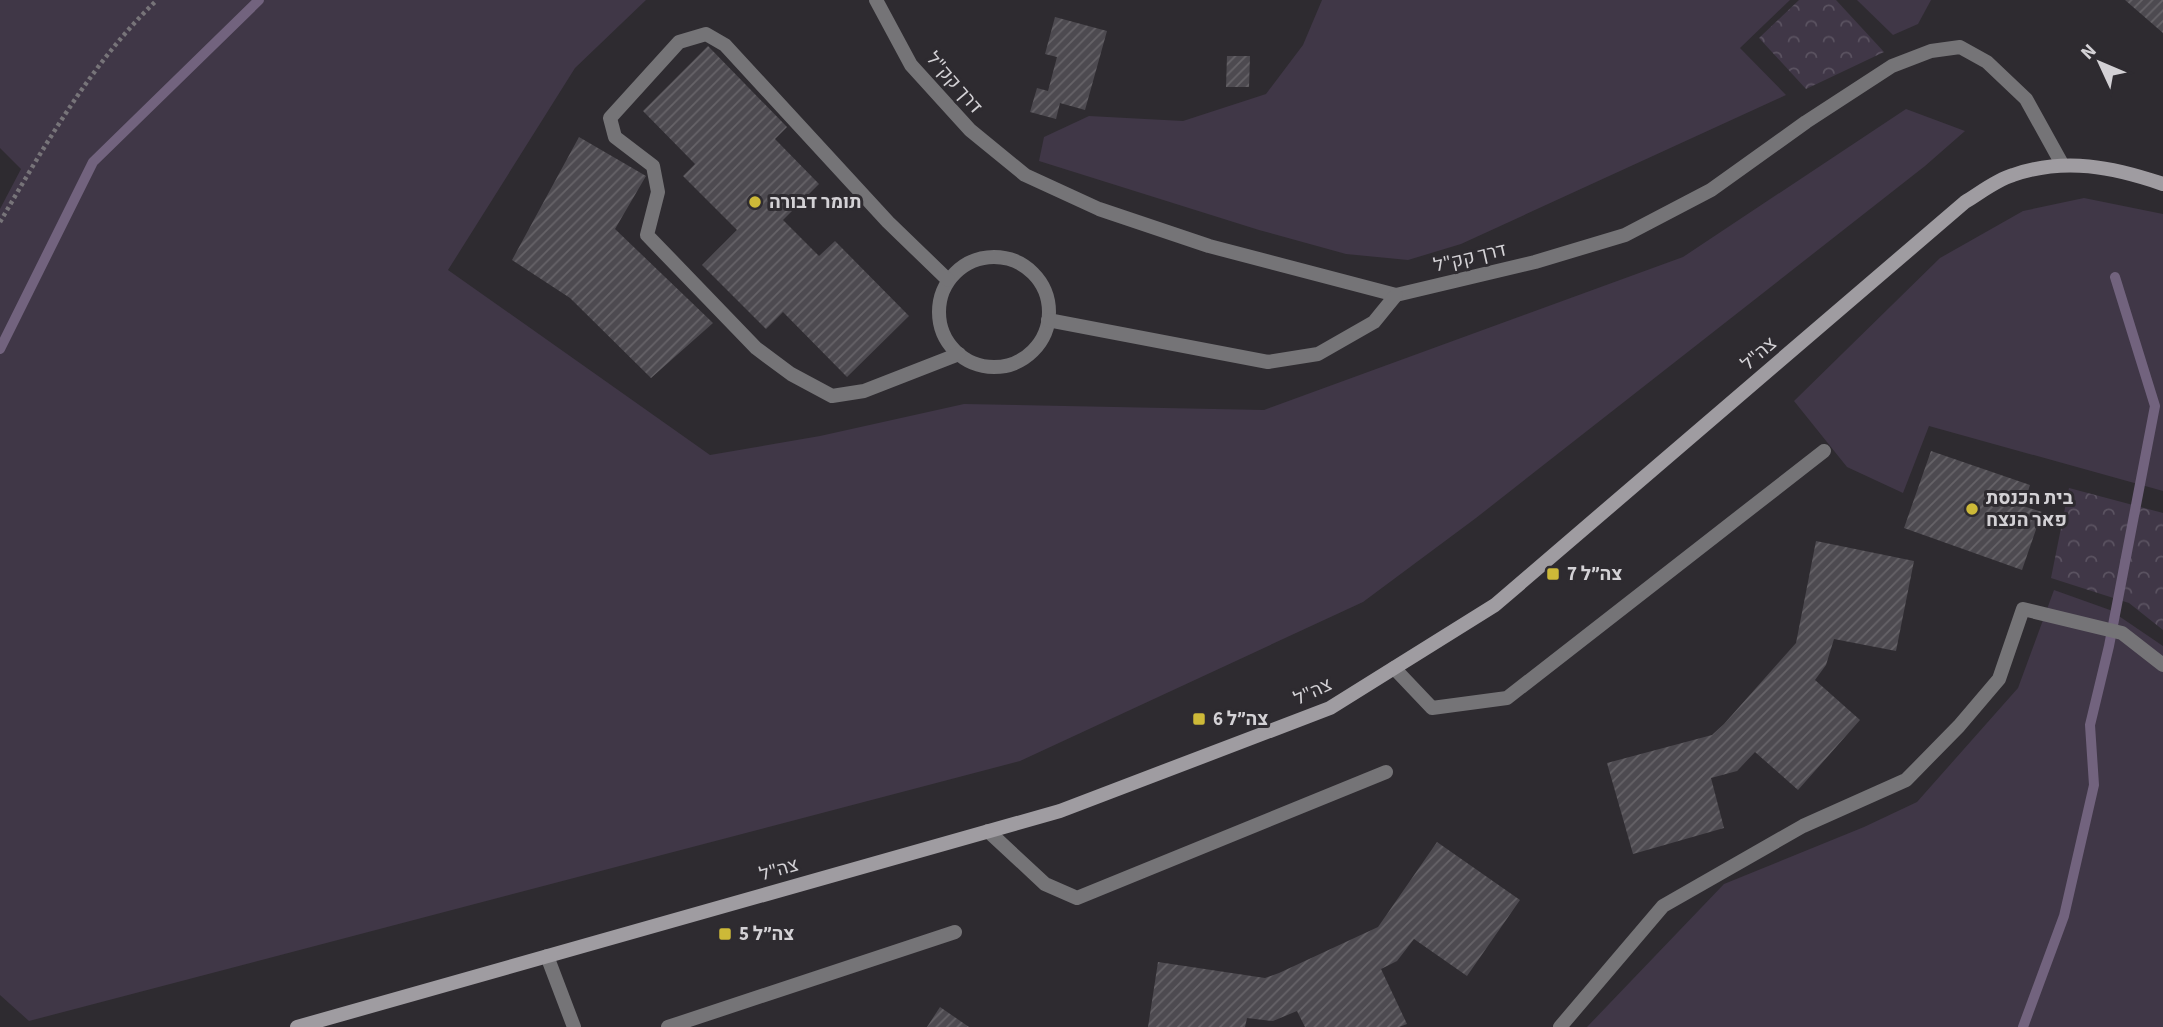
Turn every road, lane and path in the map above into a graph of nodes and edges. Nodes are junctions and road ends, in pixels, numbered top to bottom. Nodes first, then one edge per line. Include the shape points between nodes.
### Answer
1 (157, 0) edge
2 (876, 0) edge
3 (2062, 164) junction
4 (2163, 184) edge
5 (0, 222) edge
6 (948, 280) junction
7 (1396, 295) junction
8 (1048, 320) junction
9 (958, 354) junction
10 (1824, 451) dead end
11 (2163, 665) edge
12 (1394, 668) junction
13 (1386, 772) dead end
14 (988, 831) junction
15 (955, 932) dead end
16 (547, 956) junction
17 (297, 1027) edge
18 (574, 1027) edge
19 (668, 1027) edge
20 (1560, 1027) edge

1 - 5 path via 132,23 48,139
2 - 7 street, דרך קק"ל via 911,65 970,130 1025,175 1099,209 1209,246
3 - 4 street, צה"ל via 2117,168
3 - 7 street, דרך קק"ל via 2025,99 1987,62 1960,47 1931,51 1892,66 1711,190 1625,235
3 - 12 street, צה"ל via 2011,175 1965,202 1495,605
6 - 8 street via 976,259 995,256 1013,260 1030,269 1042,284
6 - 9 street via 941,295 940,327
6 - 9 street via 888,222 725,45 706,34 680,42 610,118 615,136 653,166 658,192 647,235 756,348 790,374 832,396 864,391
7 - 8 street via 1374,322 1318,354 1268,362
8 - 9 street via 1031,353 1014,363 977,365
10 - 12 street via 1507,698 1432,708
11 - 20 street via 2122,633 2023,609 1998,678 1906,780 1803,826 1663,906
12 - 14 street, צה"ל via 1330,708 1060,811
13 - 14 street via 1077,898 1045,884
14 - 16 street, צה"ל
15 - 19 street
16 - 17 street, צה"ל
16 - 18 street

